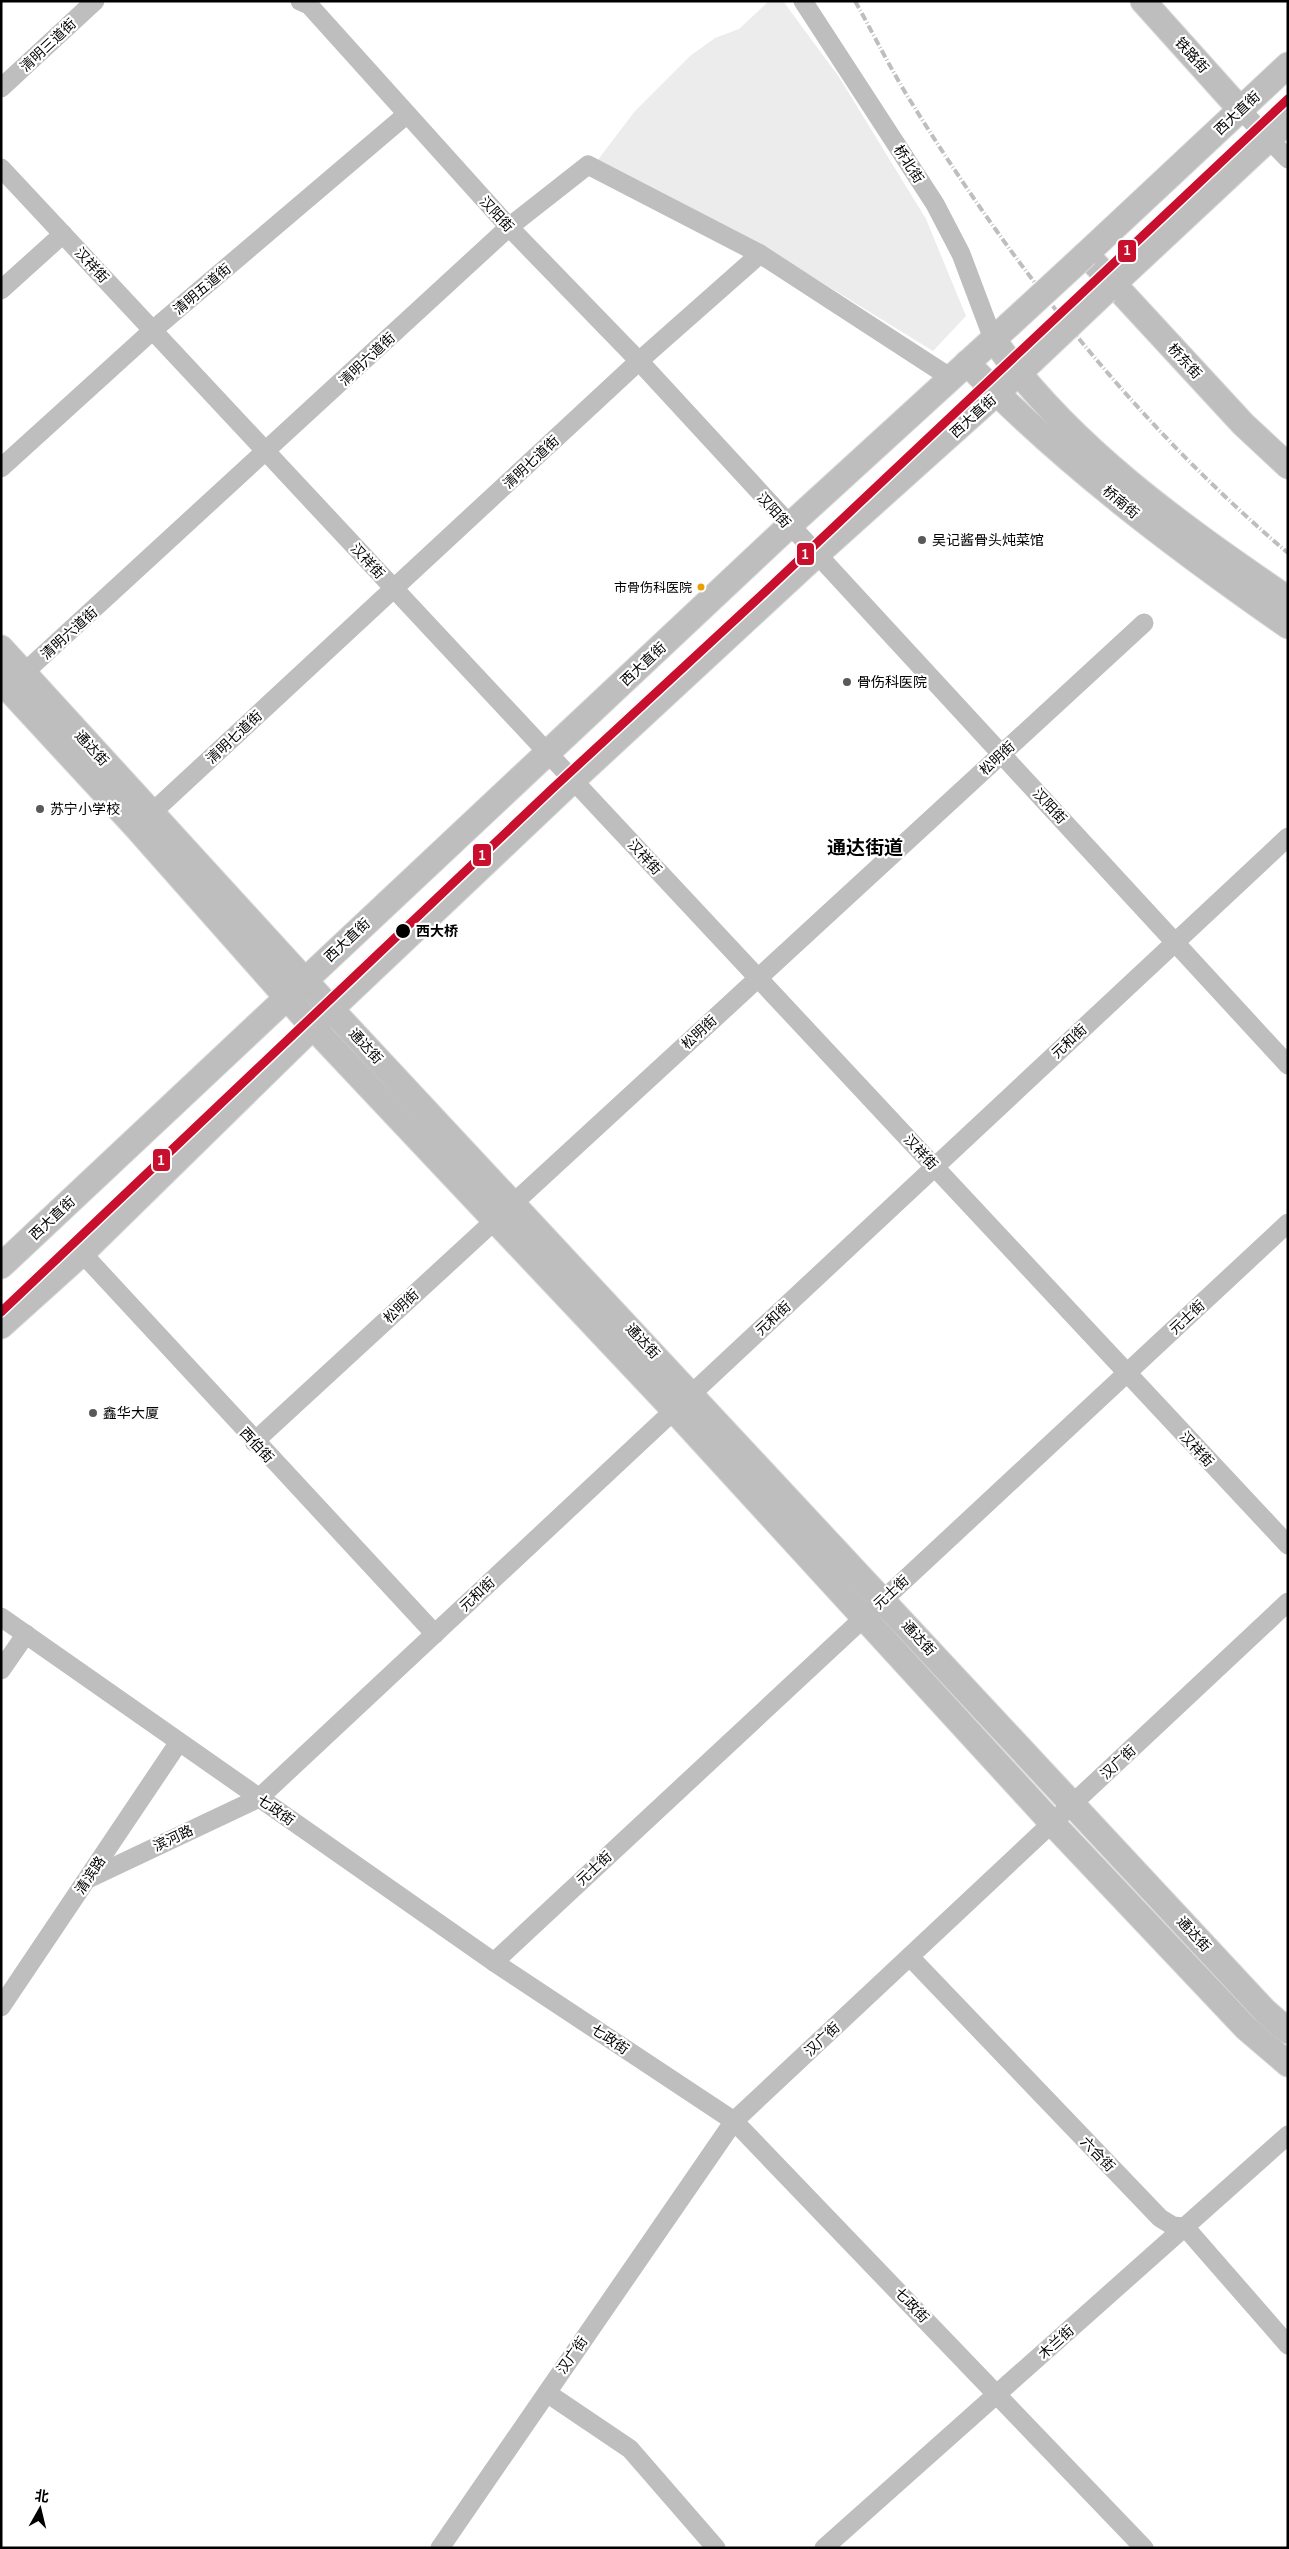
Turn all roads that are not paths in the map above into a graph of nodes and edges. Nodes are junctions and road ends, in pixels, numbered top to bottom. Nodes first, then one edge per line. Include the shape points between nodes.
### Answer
1 (95, 1) edge
2 (300, 1) edge
3 (802, 1) edge
4 (1143, 1) edge
5 (1288, 65) edge
6 (1, 88) edge
7 (1240, 110) junction
8 (406, 116) junction
9 (1288, 122) edge
10 (1269, 139) junction
11 (1288, 159) edge
12 (1, 168) edge
13 (509, 227) junction
14 (63, 234) junction
15 (760, 254) junction
16 (1086, 254) junction
17 (1110, 287) junction
18 (1, 290) edge
19 (153, 330) junction
20 (1001, 332) junction
21 (639, 361) junction
22 (1025, 368) junction
23 (959, 371) junction
24 (997, 394) junction
25 (267, 452) junction
26 (1288, 466) edge
27 (1, 468) edge
28 (789, 526) junction
29 (816, 555) junction
30 (394, 588) junction
31 (1288, 599) edge
32 (1144, 623) dead end
33 (1288, 626) edge
34 (1, 648) edge
35 (11, 681) edge
36 (548, 754) junction
37 (1002, 754) junction
38 (573, 780) junction
39 (144, 820) junction
40 (1288, 837) edge
41 (1175, 943) junction
42 (758, 978) junction
43 (305, 979) junction
44 (286, 996) junction
45 (331, 1009) junction
46 (313, 1027) junction
47 (1288, 1065) edge
48 (935, 1167) junction
49 (514, 1203) junction
50 (495, 1220) junction
51 (1288, 1223) edge
52 (82, 1253) junction
53 (1, 1266) edge
54 (1, 1326) edge
55 (1127, 1373) junction
56 (683, 1402) junction
57 (254, 1442) junction
58 (1288, 1545) edge
59 (883, 1600) junction
60 (1288, 1602) edge
61 (1, 1617) edge
62 (863, 1618) junction
63 (26, 1634) junction
64 (434, 1634) junction
65 (1, 1670) edge
66 (179, 1742) junction
67 (259, 1798) junction
68 (1074, 1804) junction
69 (1053, 1824) junction
70 (88, 1879) junction
71 (910, 1957) junction
72 (494, 1962) junction
73 (1, 2008) edge
74 (1288, 2032) edge
75 (1288, 2064) edge
76 (734, 2121) junction
77 (1288, 2135) edge
78 (1184, 2227) junction
79 (1288, 2345) edge
80 (547, 2393) junction
81 (998, 2394) junction
82 (826, 2547) edge
83 (440, 2548) edge
84 (716, 2548) edge
85 (1144, 2548) edge

1 - 6 street, 清明三道街
2 - 8 street, 汉阳街 via 309,5
3 - 20 street, 桥北街 via 935,204
4 - 7 main road, 铁路街
5 - 7 main road, 西大直街
7 - 10 street
7 - 16 main road, 西大直街
8 - 13 street, 汉阳街
8 - 19 street, 清明五道街
9 - 10 main road, 西大直街
10 - 11 street
10 - 17 main road, 西大直街
12 - 14 street, 汉祥街
13 - 15 street, 清明六道街 via 588,165
13 - 21 street, 汉阳街
13 - 25 street, 清明六道街
14 - 18 street
14 - 19 street, 汉祥街
15 - 21 street, 清明七道街
15 - 23 street
16 - 17 main road, 桥东街
16 - 20 main road, 西大直街, bridge
17 - 22 main road, 西大直街, bridge
17 - 26 main road, 桥东街
19 - 25 street, 汉祥街
19 - 27 street, 清明五道街
20 - 22 main road, 桥南街
20 - 23 main road, 西大直街
21 - 28 street, 汉阳街
21 - 30 street, 清明七道街
22 - 24 main road, 西大直街
22 - 31 main road, 桥南街 via 1077,435 1139,490 1198,537
23 - 24 main road, 桥南街
23 - 28 main road, 西大直街
24 - 29 main road, 西大直街
24 - 33 main road, 桥南街 via 1149,526
25 - 30 street, 汉祥街
25 - 35 street, 清明六道街
28 - 29 street, 汉阳街
28 - 36 main road, 西大直街
29 - 37 street, 汉阳街
29 - 38 main road, 西大直街
30 - 36 street, 汉祥街
30 - 39 street, 清明七道街
32 - 37 street, 松明街
34 - 35 main road, 通达街
35 - 39 main road, 通达街
36 - 38 street, 汉祥街
36 - 43 main road, 西大直街
37 - 41 street, 汉阳街
37 - 42 street, 松明街
38 - 42 street, 汉祥街
38 - 45 main road, 西大直街
39 - 43 main road, 通达街
39 - 44 main road, 通达街
40 - 41 street, 元和街
41 - 47 street, 汉阳街
41 - 48 street, 元和街
42 - 48 street, 汉祥街
42 - 49 street, 松明街
43 - 44 main road, 西大直街
43 - 45 main road, 通达街
44 - 46 main road, 通达街
44 - 53 main road, 西大直街
45 - 46 main road, 西大直街
45 - 49 main road, 通达街
46 - 50 main road, 通达街
46 - 52 main road, 西大直街
48 - 55 street, 汉祥街
48 - 56 street, 元和街
49 - 50 street, 松明街
49 - 56 main road, 通达街
50 - 56 main road, 通达街
50 - 57 street, 松明街
51 - 55 street, 元士街
52 - 54 main road, 西大直街
52 - 57 street, 西伯街
55 - 58 street, 汉祥街
55 - 59 street, 元士街
56 - 59 main road, 通达街
56 - 62 main road, 通达街
56 - 64 street, 元和街
57 - 64 street, 西伯街
59 - 62 street, 元士街
59 - 68 main road, 通达街
60 - 68 street, 汉广街
61 - 63 street, 七政街
62 - 69 main road, 通达街
62 - 72 street, 元士街
63 - 65 street
63 - 66 street, 七政街
64 - 67 street, 元和街
66 - 67 street, 七政街
66 - 70 street, 清滨路
67 - 70 street, 滨河路
67 - 72 street, 七政街
68 - 69 street, 汉广街
68 - 74 main road, 通达街
69 - 71 street, 汉广街
69 - 75 main road, 通达街 via 1246,2028
70 - 73 street, 清滨路
71 - 76 street, 汉广街
71 - 78 street, 六合街 via 1160,2218 1173,2226
72 - 76 street, 七政街
76 - 80 street, 汉广街
76 - 81 street, 七政街
77 - 78 street, 木兰街
78 - 79 street, 六合街
78 - 81 street, 木兰街
80 - 83 street, 汉广街
80 - 84 street via 630,2449
81 - 82 street, 木兰街
81 - 85 street, 七政街

